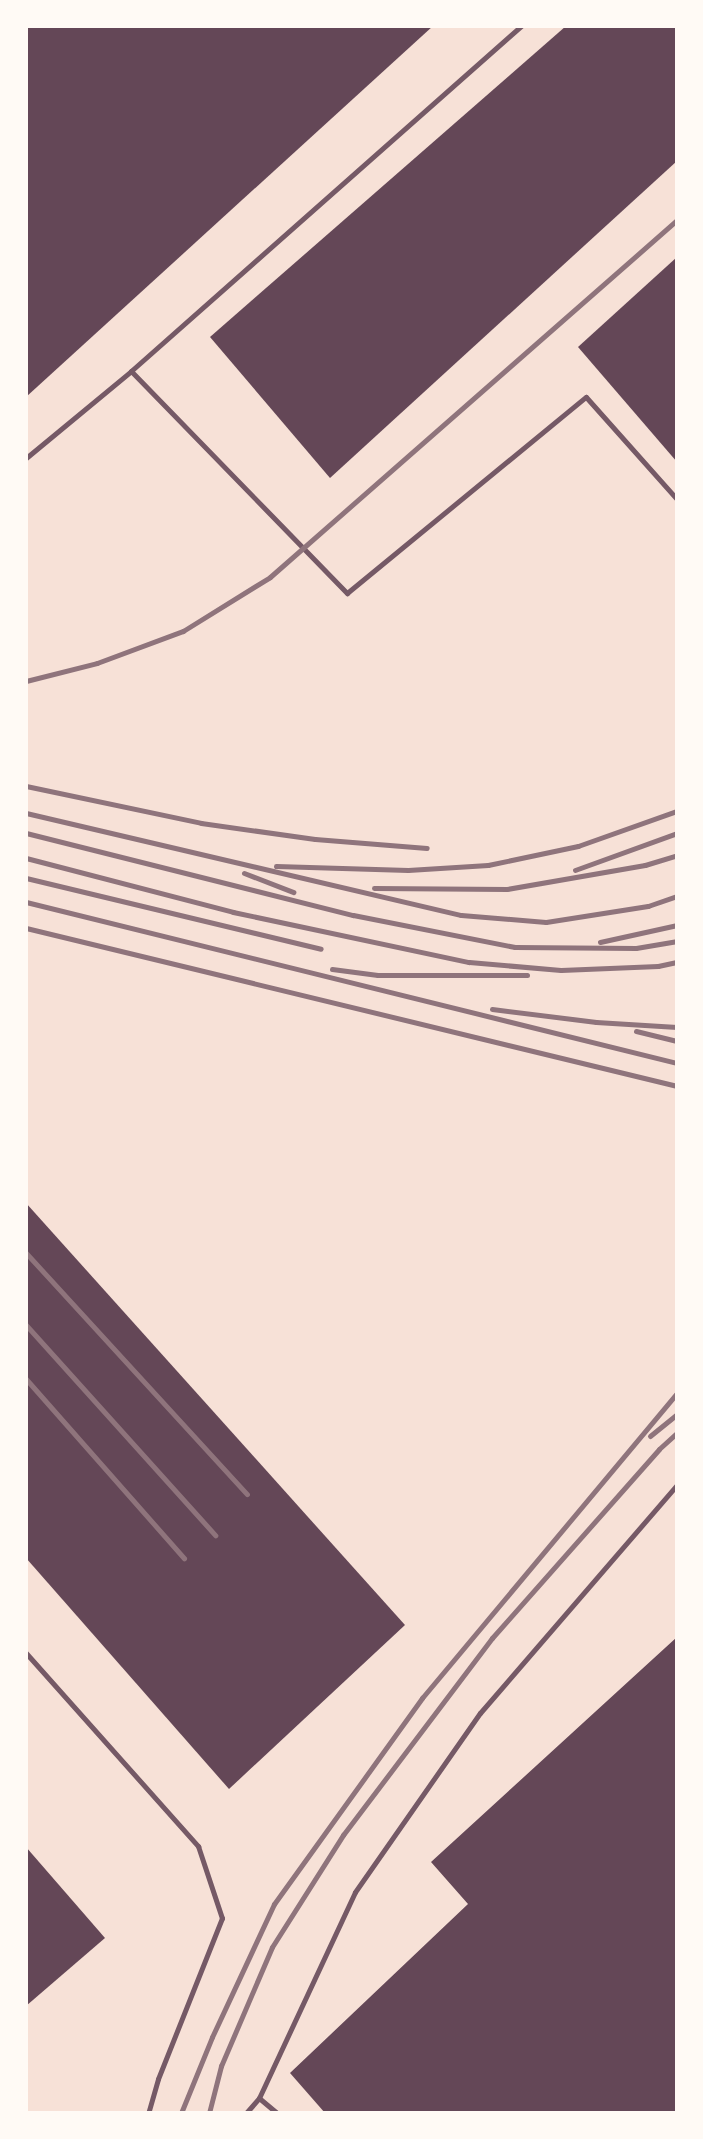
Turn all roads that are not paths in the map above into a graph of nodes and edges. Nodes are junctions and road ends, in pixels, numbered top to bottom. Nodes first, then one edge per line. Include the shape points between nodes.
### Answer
1 (521, 26) edge
2 (131, 371) junction
3 (26, 458) edge
4 (677, 499) edge
5 (677, 1485) edge
6 (26, 1653) edge
7 (259, 2098) junction
8 (148, 2113) edge
9 (246, 2113) edge
10 (277, 2113) edge

1 - 2 lane
2 - 3 lane
2 - 4 lane via 347,593 586,397
5 - 7 lane via 480,1713 355,1892
6 - 8 lane via 198,1846 222,1918
7 - 9 lane
7 - 10 lane

